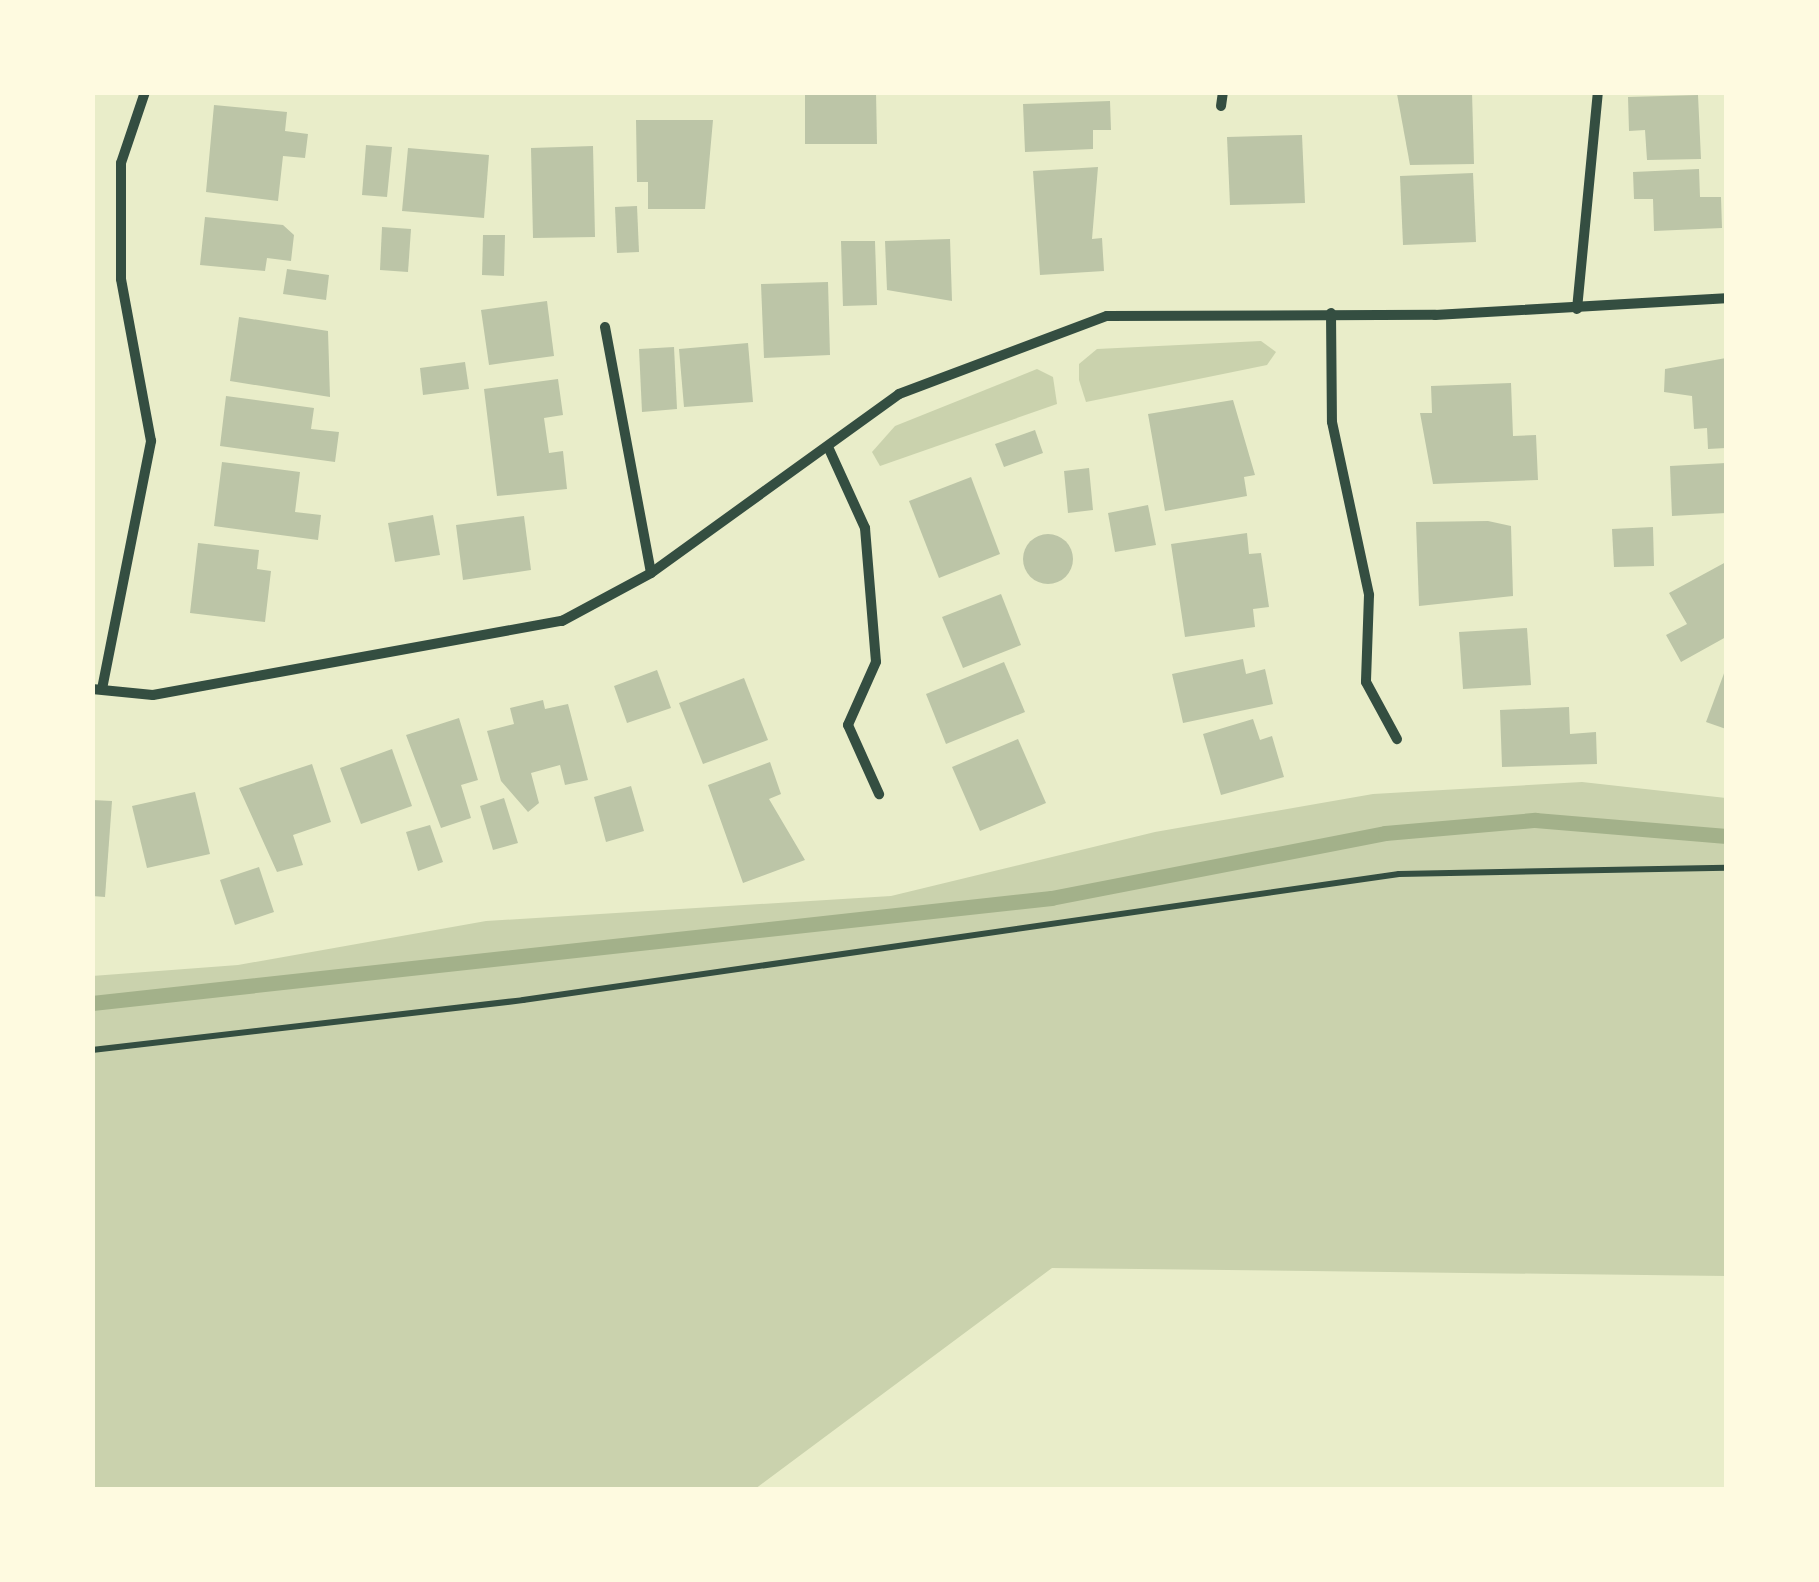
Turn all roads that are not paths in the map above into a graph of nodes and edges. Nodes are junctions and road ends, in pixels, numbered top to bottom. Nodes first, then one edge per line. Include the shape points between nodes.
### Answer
1 (145, 92) edge
2 (1223, 92) edge
3 (1598, 92) edge
4 (1221, 106) dead end
5 (1726, 298) edge
6 (1577, 309) junction
7 (1331, 313) junction
8 (604, 326) dead end
9 (829, 448) junction
10 (651, 573) junction
11 (97, 689) edge
12 (1397, 739) dead end
13 (880, 794) dead end

1 - 11 street via 121,163 121,279 151,440
2 - 4 street
3 - 6 street
5 - 6 street
6 - 7 street
7 - 9 street via 1107,316 899,394
7 - 12 street via 1332,422 1368,594 1366,682
8 - 10 street
9 - 10 street
9 - 13 street via 865,528 876,662 848,725
10 - 11 street via 562,622 153,695

